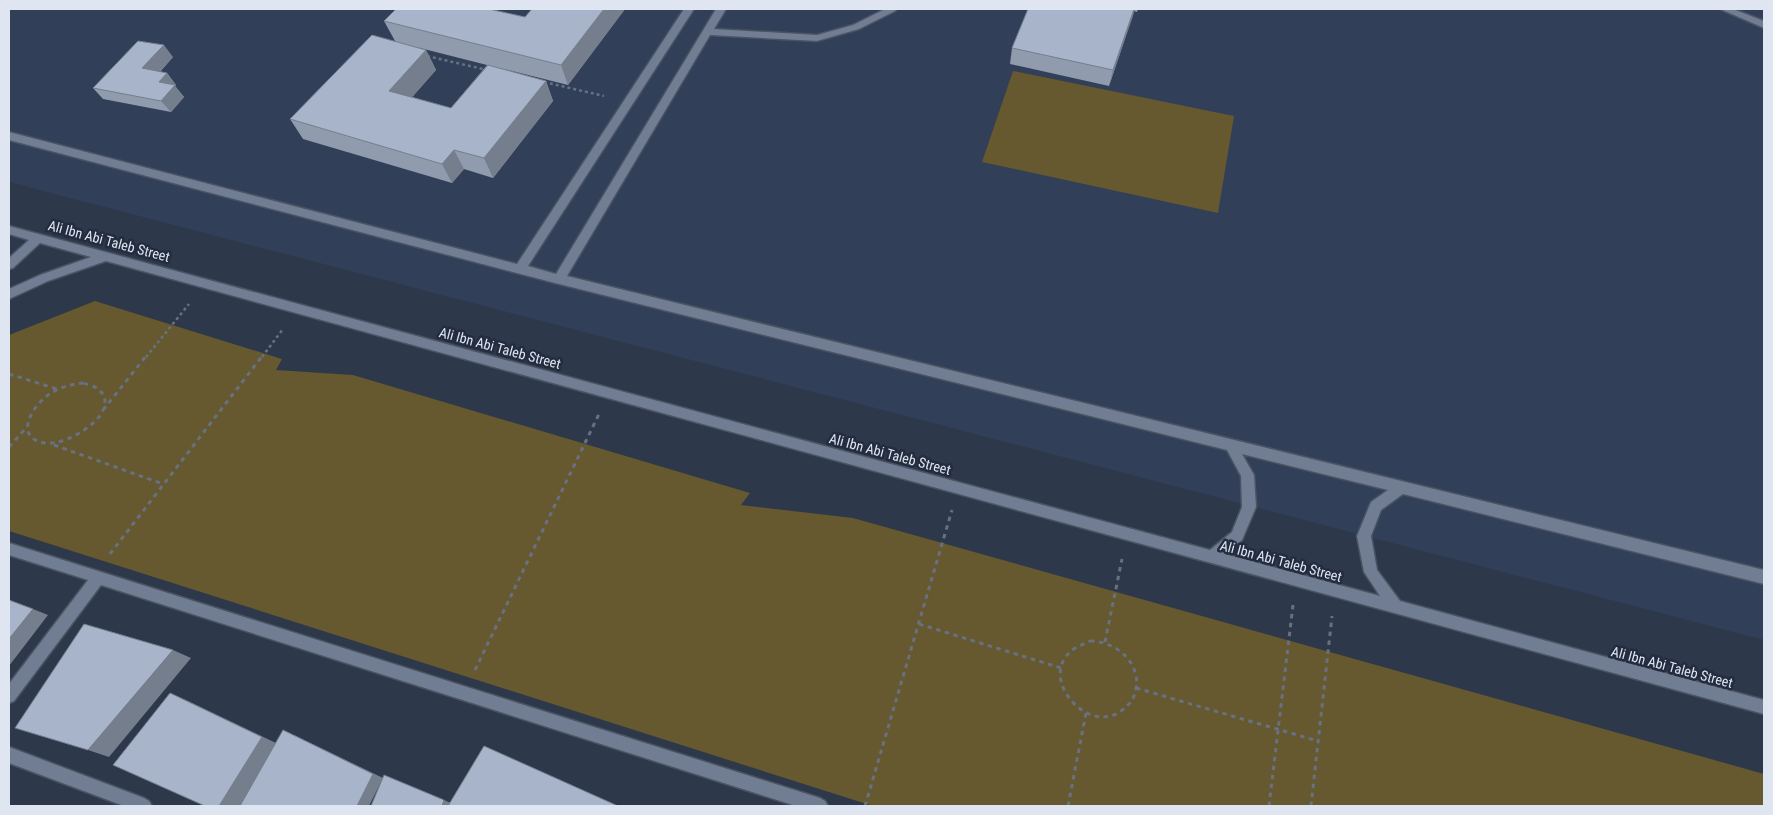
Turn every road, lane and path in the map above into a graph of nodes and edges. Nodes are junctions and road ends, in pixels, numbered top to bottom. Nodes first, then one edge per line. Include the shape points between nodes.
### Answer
1 (689, 9) edge
2 (721, 9) edge
3 (892, 9) edge
4 (1725, 9) edge
5 (1764, 25) edge
6 (707, 32) junction
7 (418, 54) edge
8 (484, 69) junction
9 (494, 71) edge
10 (478, 76) edge
11 (542, 82) edge
12 (629, 102) junction
13 (9, 136) edge
14 (9, 230) edge
15 (38, 238) junction
16 (106, 256) junction
17 (9, 266) edge
18 (520, 269) junction
19 (559, 279) junction
20 (206, 283) junction
21 (9, 294) edge
22 (299, 308) junction
23 (9, 374) edge
24 (58, 389) junction
25 (609, 393) junction
26 (103, 411) junction
27 (27, 427) junction
28 (53, 444) junction
29 (1231, 445) junction
30 (9, 447) edge
31 (164, 484) junction
32 (1402, 487) junction
33 (958, 488) junction
34 (1128, 534) junction
35 (9, 549) edge
36 (1212, 557) junction
37 (96, 576) junction
38 (1764, 577) edge
39 (1296, 580) junction
40 (1334, 591) junction
41 (1396, 607) junction
42 (918, 624) junction
43 (1105, 642) junction
44 (1061, 668) junction
45 (1136, 688) junction
46 (464, 693) junction
47 (9, 696) edge
48 (1764, 708) edge
49 (1086, 713) junction
50 (1278, 729) junction
51 (1318, 740) junction
52 (9, 755) edge
53 (144, 806) edge
54 (820, 806) edge
55 (865, 806) edge
56 (1068, 806) edge
57 (1269, 806) edge
58 (1311, 806) edge

1 - 12 street
2 - 6 street
3 - 6 street via 856,27 817,38
4 - 5 street
6 - 19 street
7 - 8 path
8 - 9 path
8 - 10 path
11 - 12 path
12 - 18 street
13 - 18 street
14 - 15 street, Ali Ibn Abi Taleb Street
15 - 16 street, Ali Ibn Abi Taleb Street
15 - 17 street
16 - 20 street, Ali Ibn Abi Taleb Street
16 - 21 street
18 - 19 street
19 - 29 street
20 - 22 street, Ali Ibn Abi Taleb Street
20 - 26 path
22 - 25 street, Ali Ibn Abi Taleb Street
22 - 31 path
23 - 24 path
24 - 26 path via 71,384 95,386 105,400
24 - 27 path via 35,406
25 - 33 street, Ali Ibn Abi Taleb Street
25 - 46 path
26 - 28 path via 83,434
27 - 28 path via 31,437 40,443
27 - 30 path
28 - 31 path
29 - 32 street
29 - 36 street via 1247,474 1249,507 1237,536
31 - 37 path
32 - 38 street
32 - 41 street via 1376,506 1364,536 1371,572
33 - 34 street, Ali Ibn Abi Taleb Street
33 - 42 path
34 - 36 street, Ali Ibn Abi Taleb Street
34 - 43 path
35 - 37 street
36 - 39 street, Ali Ibn Abi Taleb Street
37 - 46 street
37 - 47 street
39 - 40 street, Ali Ibn Abi Taleb Street
39 - 50 path
40 - 41 street, Ali Ibn Abi Taleb Street
40 - 51 path
41 - 48 street, Ali Ibn Abi Taleb Street
42 - 44 path
42 - 55 path
43 - 44 path via 1090,641 1076,646 1066,654
43 - 45 path via 1118,648 1129,659 1136,674
44 - 49 path via 1060,681 1065,694 1074,706
45 - 49 path via 1125,710 1113,716
45 - 50 path
46 - 54 street
49 - 56 path
50 - 51 path
50 - 57 path
51 - 58 path
52 - 53 street

